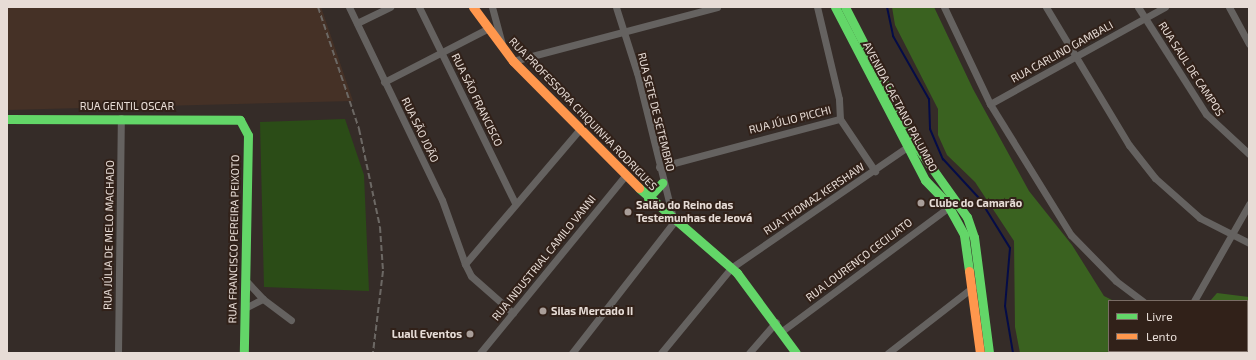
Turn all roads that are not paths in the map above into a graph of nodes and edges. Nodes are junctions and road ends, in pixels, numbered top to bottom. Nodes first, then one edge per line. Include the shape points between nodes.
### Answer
1 (349, 7) edge
2 (390, 7) edge
3 (419, 7) edge
4 (473, 7) edge
5 (492, 7) edge
6 (616, 7) edge
7 (715, 7) edge
8 (817, 7) edge
9 (835, 7) edge
10 (845, 7) edge
11 (944, 7) edge
12 (1046, 7) edge
13 (1138, 7) edge
14 (1164, 7) edge
15 (1228, 7) edge
16 (1145, 18) junction
17 (357, 23) junction
18 (487, 29) junction
19 (623, 32) junction
20 (1249, 44) edge
21 (441, 52) junction
22 (504, 52) junction
23 (1075, 59) junction
24 (513, 61) junction
25 (384, 82) junction
26 (990, 104) junction
27 (121, 118) junction
28 (7, 119) edge
29 (840, 119) junction
30 (245, 125) joint
31 (579, 130) junction
32 (908, 147) junction
33 (1249, 154) edge
34 (659, 167) junction
35 (876, 171) junction
36 (625, 176) junction
37 (662, 183) junction
38 (648, 198) junction
39 (515, 203) junction
40 (1249, 204) edge
41 (949, 207) junction
42 (674, 222) junction
43 (1232, 234) junction
44 (1249, 243) edge
45 (465, 264) junction
46 (731, 268) junction
47 (245, 280) junction
48 (973, 287) junction
49 (263, 299) junction
50 (1142, 300) edge
51 (1195, 300) edge
52 (245, 308) junction
53 (513, 313) junction
54 (291, 320) dead end
55 (776, 322) junction
56 (782, 331) junction
57 (118, 353) edge
58 (244, 353) edge
59 (480, 353) edge
60 (572, 353) edge
61 (661, 353) edge
62 (749, 353) edge
63 (796, 353) edge
64 (888, 353) edge
65 (980, 353) edge
66 (989, 353) edge

1 - 17 street, RUA SÃO JOÃO
2 - 17 street
3 - 21 street, RUA SÃO FRANCISCO
4 - 18 main road, RUA PROFESSORA CHIQUINHA RODRIGUES
5 - 22 street
6 - 19 street, RUA SETE DE SETEMBRO
7 - 19 street
8 - 29 street, RUA JÚLIO PICCHI via 839,99
9 - 32 main road, AVENIDA CAETANO PALUMBO
10 - 66 main road, AVENIDA CAETANO PALUMBO via 917,147 967,217 974,237
11 - 26 street
12 - 23 street
13 - 16 street, RUA SAUL DE CAMPOS
14 - 16 street, RUA CARLINO GAMBALI
15 - 20 street
16 - 23 street, RUA CARLINO GAMBALI
16 - 33 street, RUA SAUL DE CAMPOS via 1206,114
17 - 25 street, RUA SÃO JOÃO
18 - 21 street
18 - 22 main road, RUA PROFESSORA CHIQUINHA RODRIGUES
19 - 24 street
19 - 34 street, RUA SETE DE SETEMBRO via 637,73
21 - 25 street
21 - 39 street, RUA SÃO FRANCISCO
22 - 24 main road, RUA PROFESSORA CHIQUINHA RODRIGUES
23 - 26 street, RUA CARLINO GAMBALI
23 - 43 street via 1129,145 1155,178 1200,218
24 - 31 main road, RUA PROFESSORA CHIQUINHA RODRIGUES
25 - 45 street, RUA SÃO JOÃO via 442,200
26 - 50 street via 1071,235 1116,281
27 - 28 main road, RUA GENTIL OSCAR
27 - 30 main road, RUA GENTIL OSCAR via 227,117
27 - 57 street, RUA JÚLIA DE MELO MACHADO
29 - 34 street, RUA JÚLIO PICCHI
29 - 35 street
30 - 47 main road, RUA FRANCISCO PEREIRA PEIXOTO via 248,135
31 - 36 main road, RUA PROFESSORA CHIQUINHA RODRIGUES
31 - 39 street
32 - 35 street, RUA THOMAZ KERSHAW
32 - 41 main road, AVENIDA CAETANO PALUMBO via 925,180
34 - 37 street, RUA SETE DE SETEMBRO
35 - 46 street, RUA THOMAZ KERSHAW
36 - 38 main road, RUA PROFESSORA CHIQUINHA RODRIGUES
36 - 53 street, RUA INDUSTRIAL CAMILO VANNI
37 - 38 main road
37 - 42 street, RUA SETE DE SETEMBRO
38 - 42 main road, RUA PROFESSORA CHIQUINHA RODRIGUES
39 - 45 street
40 - 43 street
41 - 48 main road, AVENIDA CAETANO PALUMBO via 964,235
41 - 56 street, RUA LOURENÇO CECILIATO
42 - 46 main road, RUA PROFESSORA CHIQUINHA RODRIGUES
42 - 60 street
43 - 44 street
43 - 51 street
45 - 53 street, RUA SÃO JOÃO via 471,276
46 - 55 main road, RUA PROFESSORA CHIQUINHA RODRIGUES
46 - 61 street, RUA THOMAZ KERSHAW
47 - 49 street
47 - 52 main road, RUA FRANCISCO PEREIRA PEIXOTO
48 - 64 street
48 - 65 main road, AVENIDA CAETANO PALUMBO
49 - 52 street
49 - 54 street
52 - 58 main road, RUA FRANCISCO PEREIRA PEIXOTO
53 - 59 street, RUA INDUSTRIAL CAMILO VANNI
55 - 56 main road, RUA PROFESSORA CHIQUINHA RODRIGUES
55 - 62 street
56 - 63 main road, RUA PROFESSORA CHIQUINHA RODRIGUES

